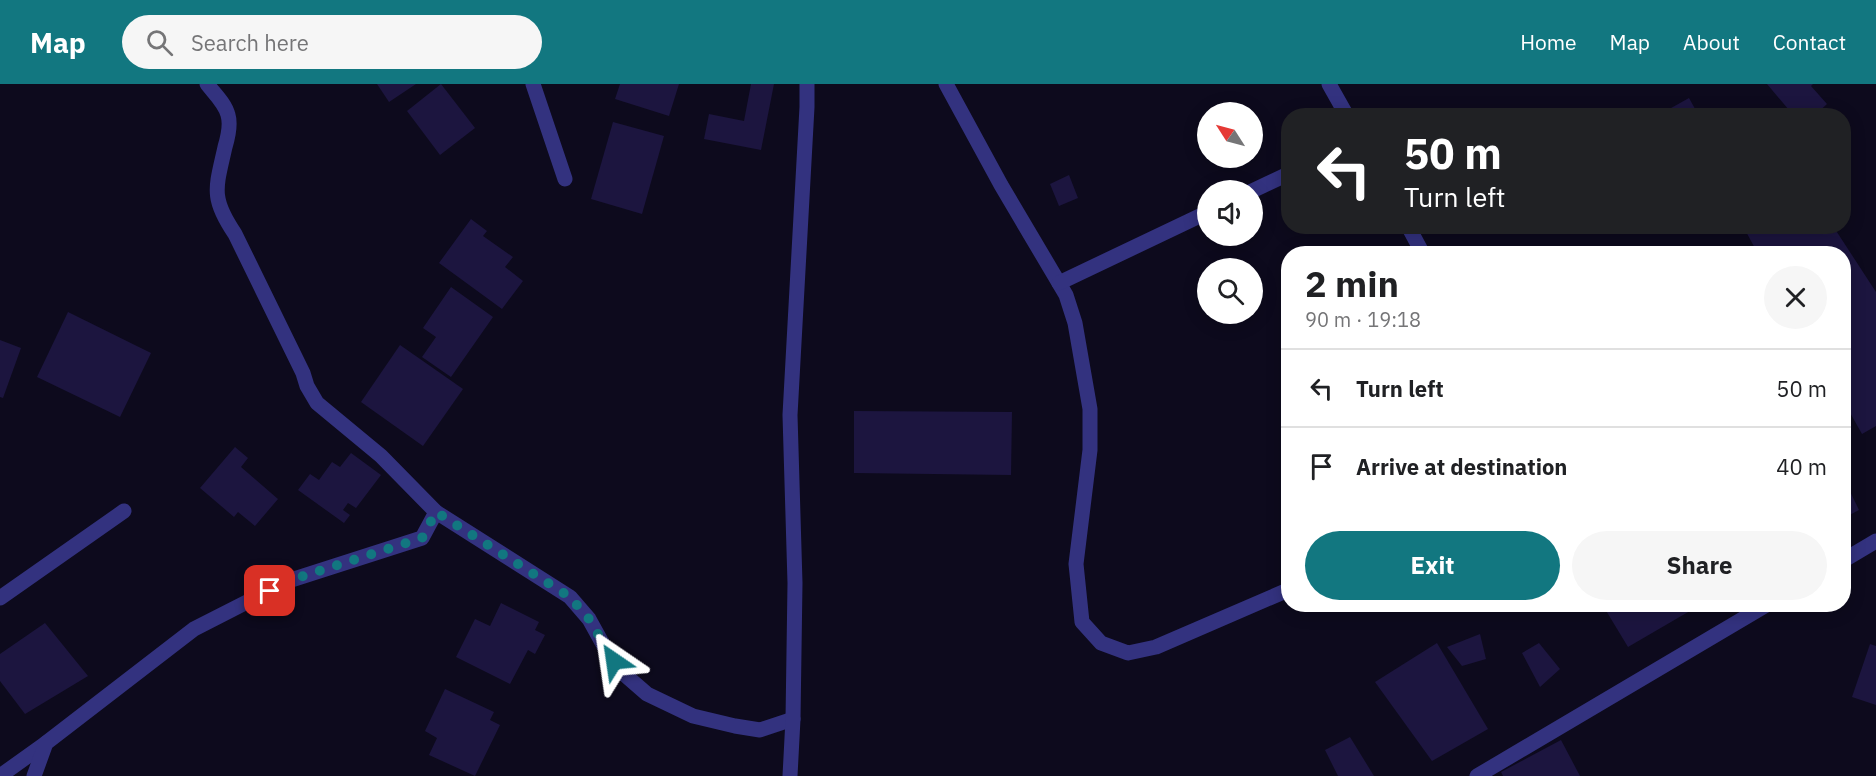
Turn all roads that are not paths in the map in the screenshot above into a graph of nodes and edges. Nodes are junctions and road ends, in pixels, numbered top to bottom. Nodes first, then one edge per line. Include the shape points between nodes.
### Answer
1 (207, 84) edge
2 (533, 84) edge
3 (807, 84) edge
4 (946, 84) edge
5 (1329, 84) edge
6 (1342, 108) edge
7 (1281, 177) edge
8 (565, 179) dead end
9 (1263, 186) edge
10 (1197, 217) edge
11 (1059, 283) junction
12 (124, 511) dead end
13 (436, 512) junction
14 (1876, 541) edge
15 (1851, 556) edge
16 (1281, 593) edge
17 (0, 597) edge
18 (1754, 612) edge
19 (793, 719) junction
20 (46, 743) junction
21 (0, 776) edge
22 (34, 776) edge
23 (790, 776) edge
24 (1477, 776) edge

1 - 13 street via 228,114 229,132 216,200 307,386 317,403 395,469
2 - 8 street
3 - 19 street via 790,416 795,583
4 - 11 street
5 - 6 street
7 - 9 street
10 - 11 street
11 - 16 street via 1075,323 1090,409 1090,450 1076,564 1082,622 1101,643 1128,653 1156,647
12 - 17 street
13 - 19 street via 570,597 624,674 647,694 693,716 735,726 760,729
13 - 20 street via 422,538 288,581 194,630
14 - 15 street
18 - 24 street
19 - 23 street
20 - 21 street
20 - 22 street

